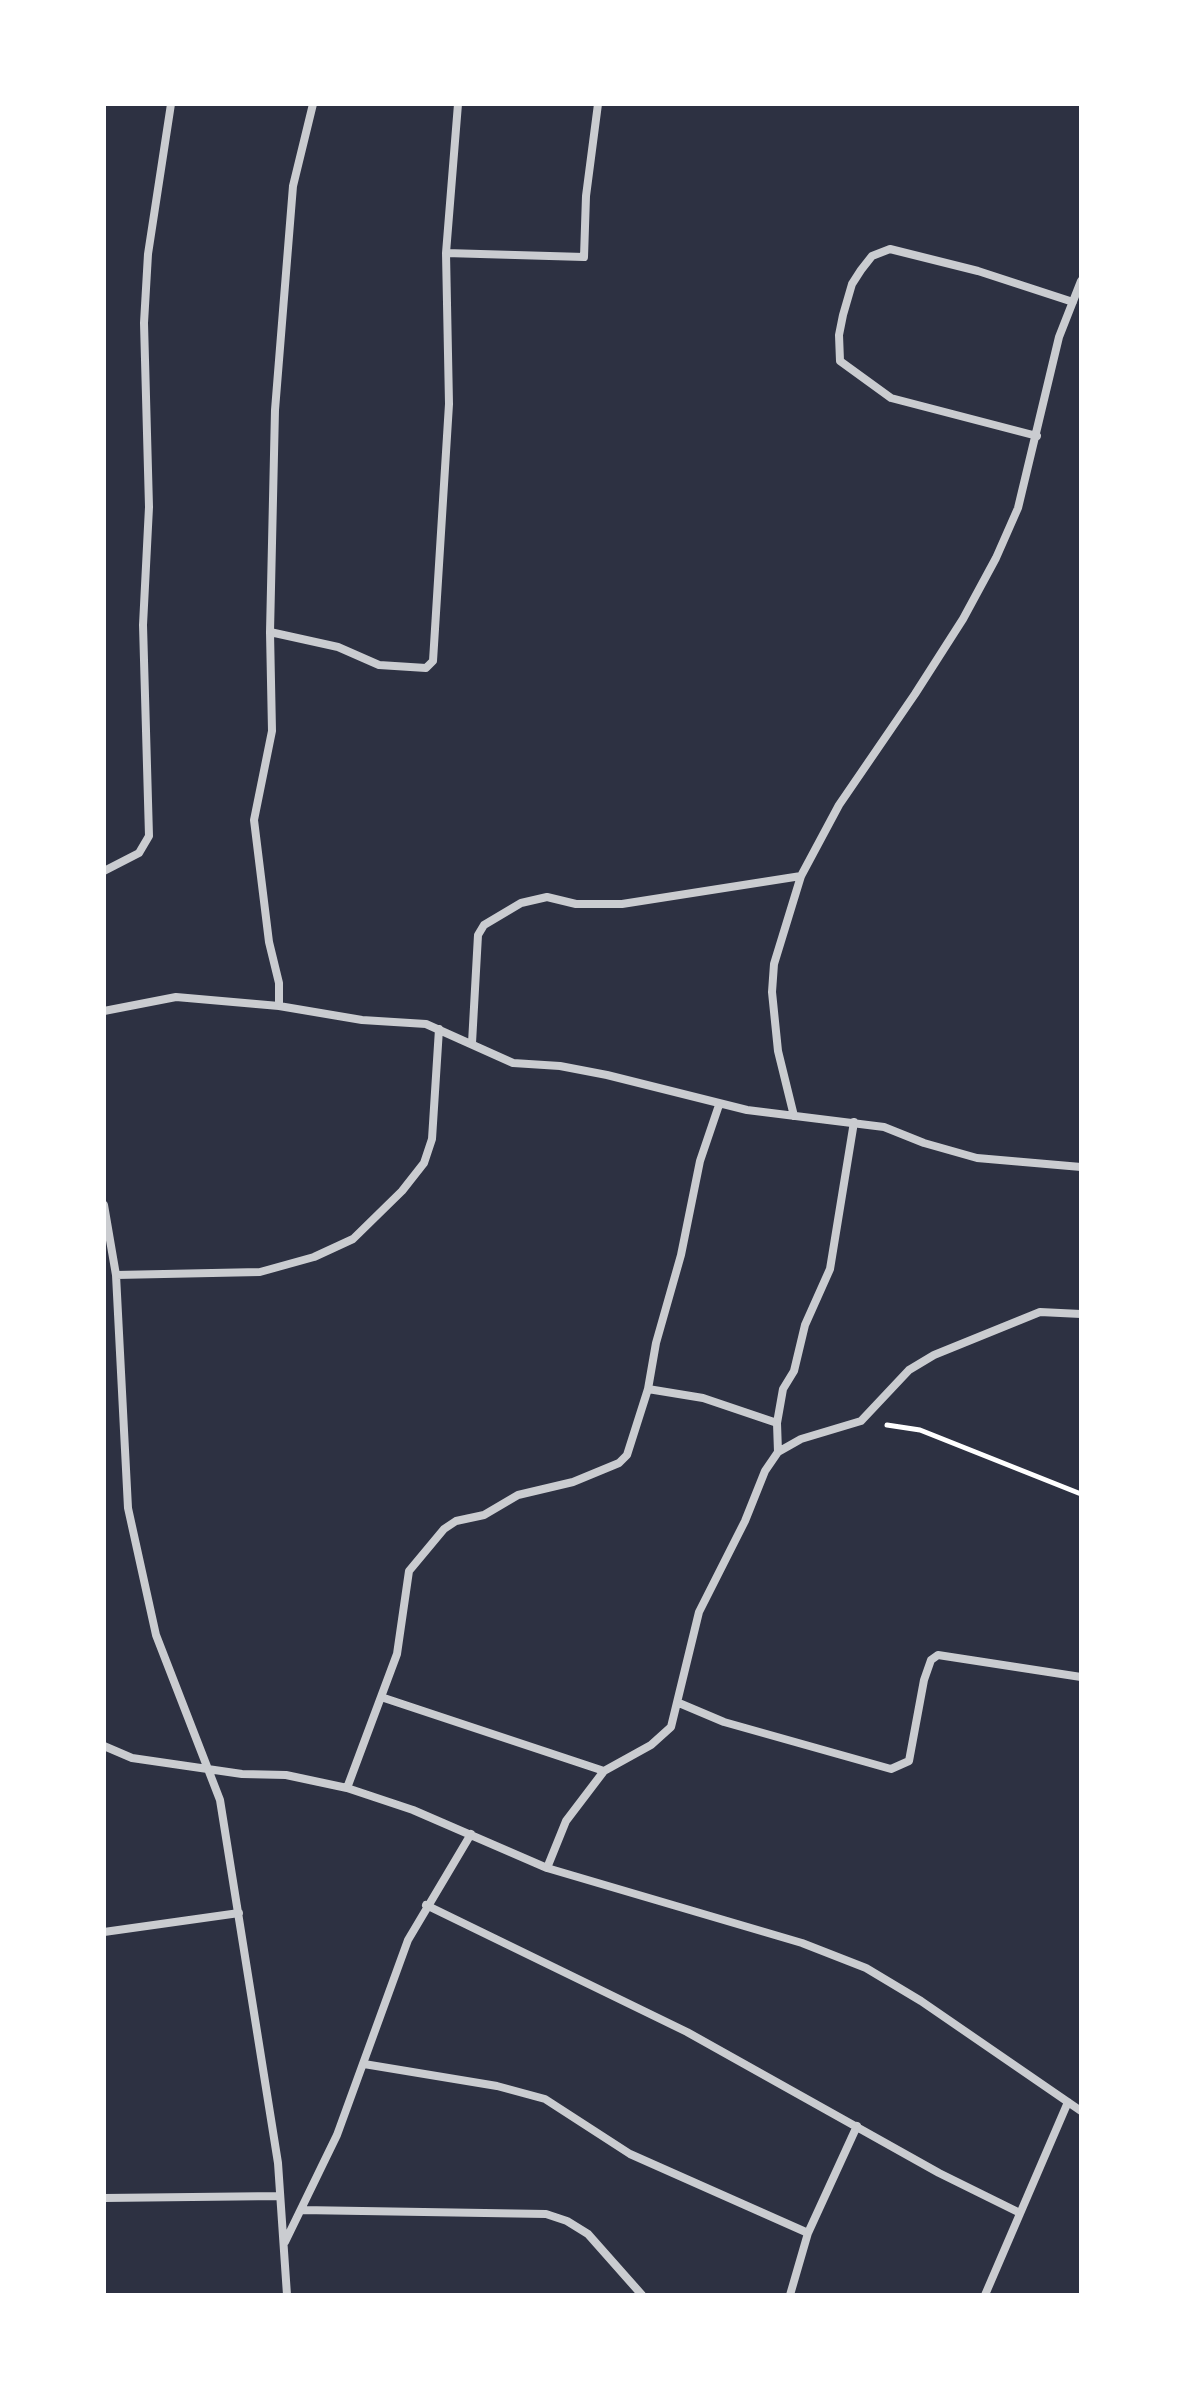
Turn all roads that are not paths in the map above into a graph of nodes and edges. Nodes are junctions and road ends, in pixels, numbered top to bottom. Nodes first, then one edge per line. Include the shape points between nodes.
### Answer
1 (171, 104) edge
2 (313, 104) edge
3 (458, 104) edge
4 (598, 104) edge
5 (446, 253) junction
6 (1081, 281) edge
7 (1073, 302) junction
8 (1037, 436) junction
9 (270, 632) junction
10 (104, 871) edge
11 (801, 876) junction
12 (279, 1006) junction
13 (104, 1011) edge
14 (439, 1029) junction
15 (472, 1043) junction
16 (719, 1105) junction
17 (794, 1116) junction
18 (854, 1122) junction
19 (1081, 1167) edge
20 (104, 1205) edge
21 (116, 1275) junction
22 (1081, 1314) edge
23 (648, 1389) junction
24 (777, 1423) junction
25 (778, 1452) junction
26 (1081, 1677) edge
27 (381, 1697) junction
28 (679, 1703) junction
29 (104, 1746) edge
30 (209, 1769) junction
31 (604, 1771) junction
32 (347, 1788) junction
33 (471, 1834) junction
34 (547, 1868) junction
35 (426, 1905) junction
36 (239, 1913) junction
37 (104, 1932) edge
38 (364, 2064) junction
39 (1068, 2102) junction
40 (1081, 2111) edge
41 (857, 2126) junction
42 (280, 2196) junction
43 (104, 2198) edge
44 (301, 2210) junction
45 (1020, 2213) junction
46 (808, 2233) junction
47 (284, 2242) junction
48 (287, 2295) edge
49 (642, 2295) edge
50 (790, 2295) edge
51 (985, 2295) edge

1 - 10 street via 148,254 144,323 149,836 139,853
2 - 9 street via 293,186 275,410
3 - 5 street
4 - 5 street via 584,257
5 - 9 street via 449,404 433,661 426,668 379,665 338,647
6 - 7 street
7 - 8 street via 1059,337
7 - 8 street via 890,249 872,256 861,270 843,315 840,361 891,398
8 - 11 street via 1018,508 963,619 852,784
9 - 12 street via 272,740 254,820
11 - 15 street via 622,904 576,904 547,897 521,903 484,925 478,935
11 - 17 street via 774,964 772,992 778,1051
12 - 13 street via 176,997
12 - 14 street
14 - 15 street
14 - 21 street via 432,1139 424,1163 353,1239 260,1272
15 - 16 street via 513,1063 607,1075
16 - 17 street
16 - 23 street via 700,1161
17 - 18 street
18 - 19 street via 897,1130 977,1158
18 - 24 street via 830,1269 805,1325
20 - 21 street
21 - 30 street via 128,1508 156,1635
22 - 25 street via 1040,1312 934,1355 909,1370 861,1421 801,1439
23 - 24 street via 703,1398
23 - 27 street via 627,1455 619,1463 456,1521 425,1548 409,1571 397,1654
24 - 25 street
25 - 28 street via 699,1612
26 - 28 street via 938,1655 924,1680 909,1761 891,1769 724,1722
27 - 31 street
27 - 32 street
28 - 31 street via 663,1737
29 - 30 street via 132,1758
30 - 32 street via 286,1775
30 - 36 street via 220,1800
31 - 34 street via 566,1821
32 - 33 street
33 - 34 street
33 - 35 street
34 - 39 street via 773,1934 866,1968
35 - 38 street via 394,1974
35 - 41 street via 687,2032
36 - 37 street
36 - 42 street
38 - 44 street
38 - 46 street via 545,2099 643,2161
39 - 40 street
39 - 45 street
41 - 45 street
41 - 46 street
42 - 43 street
42 - 47 street
44 - 47 street
44 - 49 street via 546,2214 588,2234
45 - 51 street
46 - 50 street
47 - 48 street

